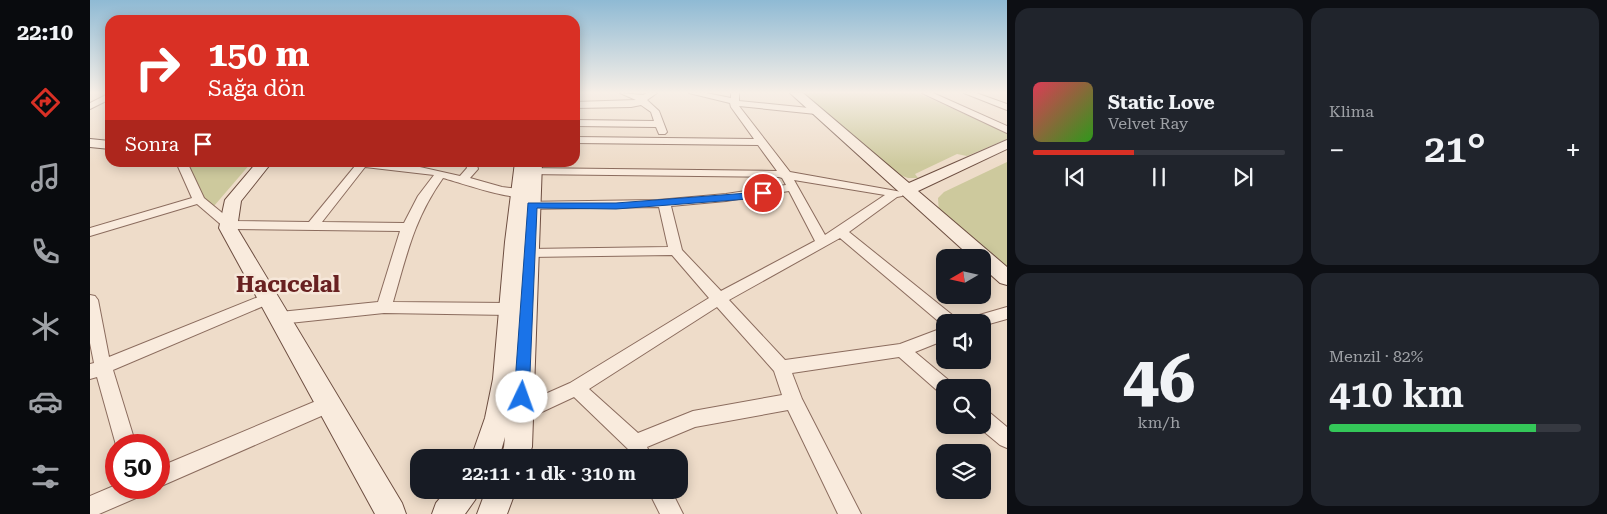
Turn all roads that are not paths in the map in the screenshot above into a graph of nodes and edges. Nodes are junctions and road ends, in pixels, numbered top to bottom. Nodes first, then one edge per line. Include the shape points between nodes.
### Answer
1 (657, 117) edge
2 (742, 117) edge
3 (823, 117) edge
4 (979, 117) edge
5 (580, 124) edge
6 (659, 124) junction
7 (1007, 130) edge
8 (90, 135) edge
9 (105, 136) edge
10 (580, 140) edge
11 (666, 142) junction
12 (761, 142) junction
13 (90, 143) edge
14 (105, 144) edge
15 (1007, 144) edge
16 (1007, 153) edge
17 (183, 167) edge
18 (262, 167) edge
19 (355, 167) edge
20 (395, 167) edge
21 (472, 167) edge
22 (528, 167) edge
23 (440, 174) junction
24 (786, 175) junction
25 (463, 179) junction
26 (793, 187) junction
27 (907, 194) junction
28 (525, 199) junction
29 (199, 200) junction
30 (664, 203) junction
31 (228, 225) junction
32 (312, 226) junction
33 (408, 227) junction
34 (90, 232) edge
35 (841, 232) junction
36 (822, 241) junction
37 (676, 251) junction
38 (529, 253) junction
39 (1007, 278) edge
40 (268, 298) junction
41 (720, 298) junction
42 (90, 300) edge
43 (384, 307) junction
44 (509, 310) junction
45 (1007, 313) edge
46 (940, 314) edge
47 (280, 318) junction
48 (991, 318) edge
49 (936, 337) edge
50 (902, 350) junction
51 (781, 368) junction
52 (97, 369) edge
53 (936, 379) edge
54 (576, 388) junction
55 (793, 401) junction
56 (328, 404) junction
57 (520, 415) junction
58 (498, 418) junction
59 (991, 426) edge
60 (122, 434) edge
61 (1007, 439) edge
62 (488, 449) edge
63 (517, 449) edge
64 (637, 449) edge
65 (640, 449) edge
66 (170, 472) edge
67 (109, 499) edge
68 (458, 499) edge
69 (498, 499) edge
70 (664, 499) edge
71 (90, 507) edge
72 (391, 514) edge
73 (447, 514) edge
74 (492, 514) edge
75 (672, 514) edge
76 (850, 514) edge

1 - 6 street
2 - 12 street
3 - 27 main road
4 - 7 street
5 - 6 street
6 - 11 street
8 - 9 main road
10 - 11 street
11 - 12 street
12 - 24 street
13 - 14 main road
15 - 27 main road
16 - 27 main road
17 - 29 street
18 - 31 main road via 233,200
19 - 32 street
20 - 23 street
21 - 25 street
22 - 24 street
22 - 28 main road
23 - 25 street
23 - 33 street
24 - 26 street
24 - 27 street
25 - 28 street
26 - 30 street via 748,196
26 - 36 street
27 - 35 street
27 - 39 main road
28 - 30 street via 616,206
28 - 38 main road
28 - 44 main road
29 - 31 street
29 - 34 street
30 - 37 street
31 - 32 street
31 - 40 main road
32 - 33 street
33 - 43 street
35 - 36 street
35 - 46 street
36 - 41 street
37 - 38 street
37 - 41 street
38 - 57 main road
40 - 47 main road
40 - 52 street
41 - 51 street
41 - 54 street
42 - 52 street
43 - 44 street
43 - 47 street
44 - 58 main road via 505,379
45 - 48 street
47 - 56 main road
49 - 50 street
50 - 51 street
50 - 53 street
51 - 55 street
52 - 60 street
54 - 57 street
54 - 64 street
55 - 65 street via 693,419
55 - 76 street
56 - 66 street
56 - 72 main road
57 - 58 street
57 - 63 main road
58 - 62 main road
59 - 61 street
67 - 71 street
68 - 73 main road
69 - 74 main road
70 - 75 street

